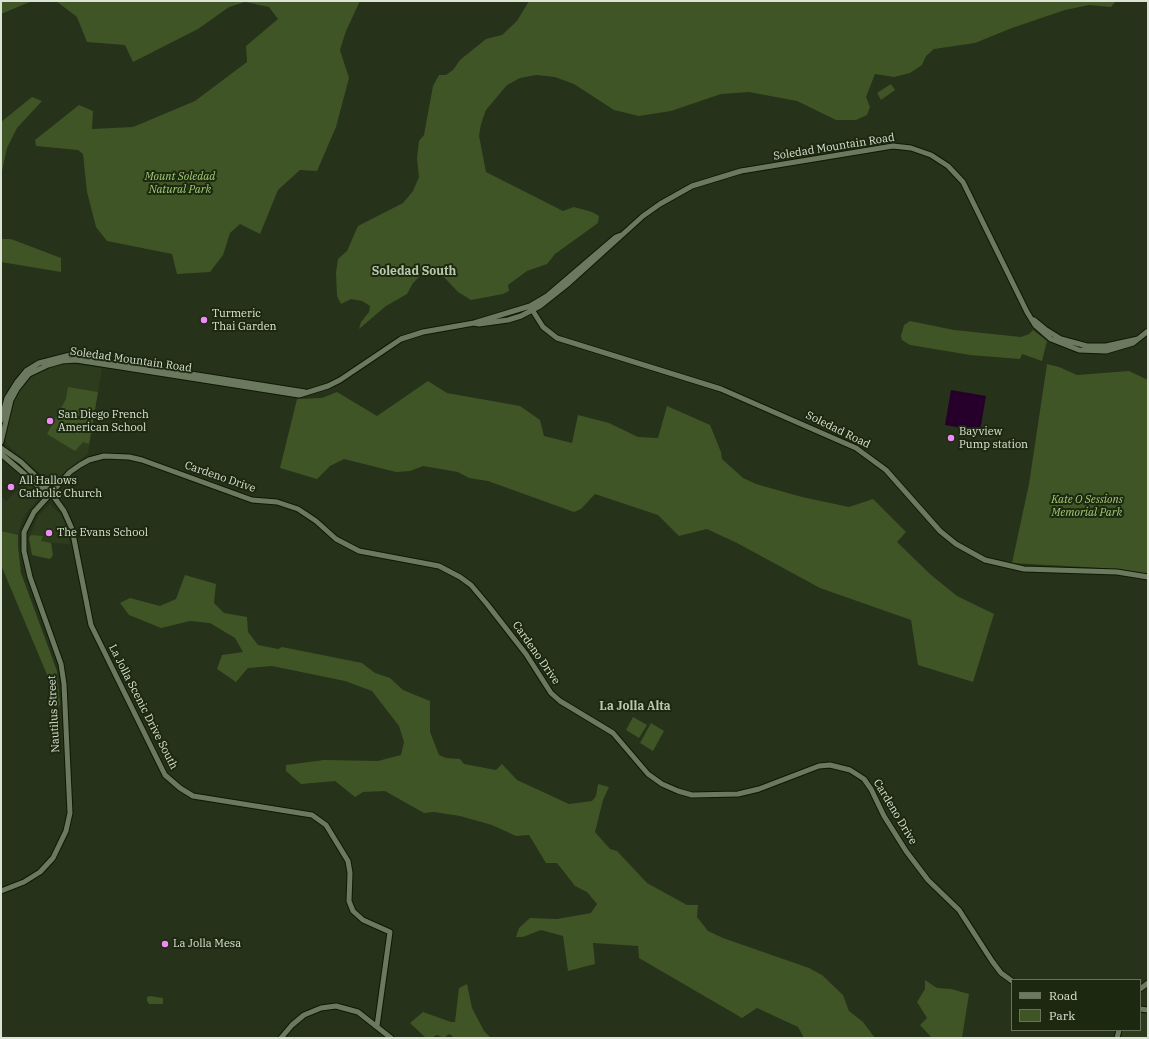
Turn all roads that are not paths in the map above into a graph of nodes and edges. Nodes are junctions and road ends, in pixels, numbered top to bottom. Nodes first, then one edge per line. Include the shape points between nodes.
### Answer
1 (531, 308) junction
2 (1027, 312) junction
3 (1148, 331) edge
4 (1139, 338) junction
5 (306, 392) junction
6 (1, 420) edge
7 (1, 442) edge
8 (1, 448) edge
9 (1, 454) edge
10 (51, 493) junction
11 (1148, 577) edge
12 (1, 891) edge
13 (1011, 980) edge
14 (377, 1026) junction
15 (282, 1038) edge
16 (392, 1038) edge

1 - 2 street, Soledad Mountain Road via 559,291 649,212 680,192 727,174 893,146 911,148 940,159 963,182
1 - 5 street, Soledad Mountain Road via 508,320 423,332 401,339 340,380
1 - 11 street, Soledad Road via 543,327 557,338 721,389 856,448 886,470 940,531 956,544 985,560 1024,569 1117,572
2 - 4 street via 1053,335 1079,345 1099,347
2 - 4 street, Soledad Mountain Road via 1035,325 1051,339 1079,350 1106,351 1127,346
3 - 4 street, Soledad Mountain Road
5 - 6 street, Soledad Mountain Road via 94,358 63,356 39,363 26,371 7,398
5 - 7 street, Soledad Mountain Road via 290,395 93,362 62,361 36,370 20,385 11,400
8 - 10 street, La Jolla Scenic Drive South via 20,462
9 - 10 street, La Jolla Scenic Drive South via 43,490
10 - 12 street, Nautilus Street via 28,522 24,532 24,551 30,577 61,664 70,813 59,849 53,858 40,872
10 - 13 street, Cardeno Drive via 70,472 90,460 104,456 129,457 252,500 277,502 298,509 336,539 358,551 439,566 451,571 466,581 484,600 555,697 613,733 648,774 662,784 686,794 702,796 745,793 819,766 830,765 850,770 864,779 906,851 928,880 959,910 992,961 1001,973
10 - 14 street, La Jolla Scenic Drive South via 64,511 72,529 91,625 165,775 193,796 312,815 326,824 348,861 349,901 353,911 363,920 390,932
14 - 15 street via 358,1012 336,1006 304,1015
14 - 16 street

